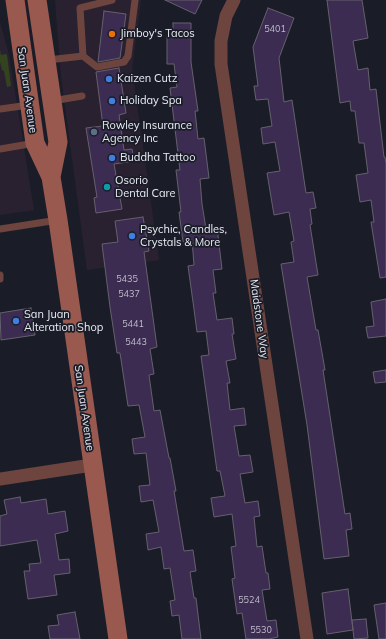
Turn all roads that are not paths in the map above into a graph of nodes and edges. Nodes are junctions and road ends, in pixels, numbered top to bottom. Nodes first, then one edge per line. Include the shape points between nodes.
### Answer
1 (15, 0) edge
2 (37, 0) edge
3 (112, 0) edge
4 (135, 0) edge
5 (234, 0) edge
6 (83, 56) junction
7 (45, 60) junction
8 (82, 96) dead end
9 (52, 101) junction
10 (29, 105) junction
11 (0, 109) edge
12 (35, 143) junction
13 (0, 149) edge
14 (51, 177) junction
15 (58, 220) junction
16 (0, 229) edge
17 (0, 275) edge
18 (0, 279) edge
19 (92, 465) junction
20 (0, 479) edge
21 (118, 639) edge
22 (307, 639) edge

1 - 10 main road, San Juan Avenue
2 - 7 main road, San Juan Avenue
3 - 6 lane via 80,8
4 - 6 lane via 128,56 124,62 97,67
5 - 22 street, Maidstone Way via 226,16 221,41 221,64
6 - 7 lane
7 - 9 main road, San Juan Avenue
8 - 9 lane
9 - 14 main road, San Juan Avenue via 58,142
10 - 11 lane
10 - 12 main road, San Juan Avenue
12 - 13 lane
12 - 14 main road, San Juan Avenue
14 - 15 main road, San Juan Avenue
15 - 16 lane
15 - 19 main road, San Juan Avenue
17 - 18 lane
19 - 20 street
19 - 21 main road, San Juan Avenue

